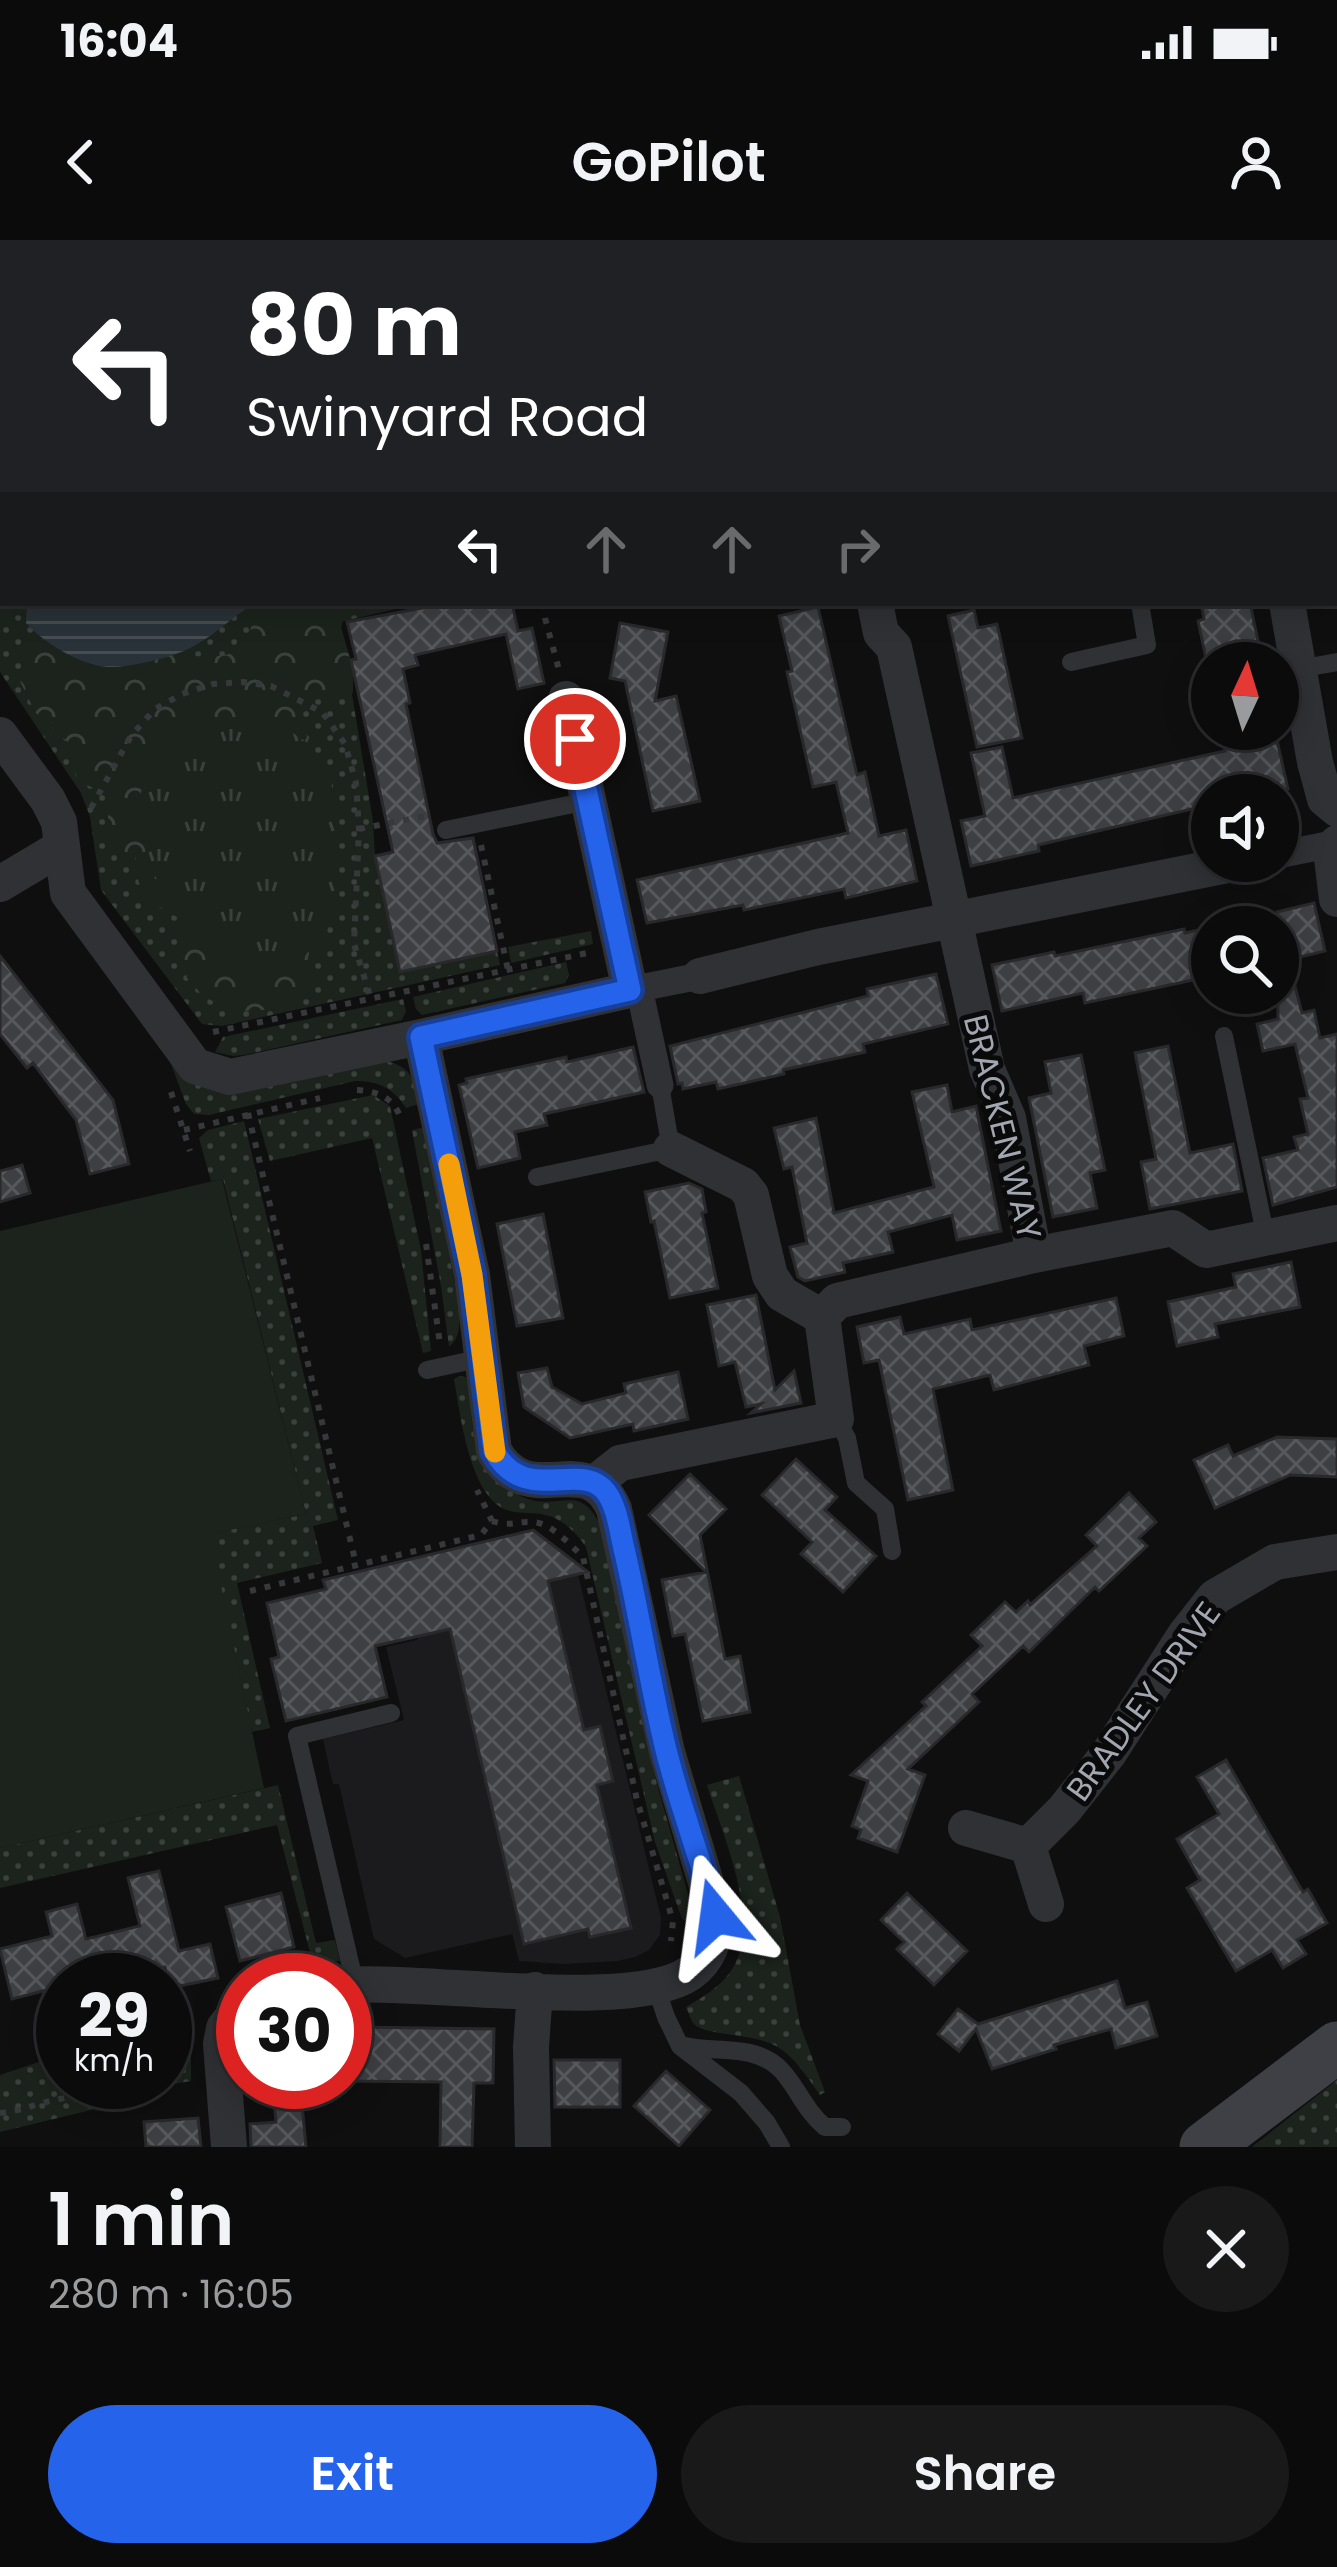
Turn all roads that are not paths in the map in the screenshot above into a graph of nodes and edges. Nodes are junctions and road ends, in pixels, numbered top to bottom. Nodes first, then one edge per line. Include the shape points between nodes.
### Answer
1 (876, 606) edge
2 (1140, 606) edge
3 (1288, 606) edge
4 (1294, 642) edge
5 (1071, 662) dead end
6 (1337, 662) edge
7 (1299, 669) joint
8 (566, 699) road end
9 (0, 735) edge
10 (588, 801) junction
11 (1337, 809) edge
12 (446, 830) dead end
13 (1337, 843) edge
14 (62, 847) junction
15 (1299, 851) edge
16 (1191, 872) edge
17 (0, 884) edge
18 (1337, 899) edge
19 (955, 921) junction
20 (700, 976) joint
21 (635, 989) junction
22 (1224, 1036) dead end
23 (421, 1037) junction
24 (660, 1085) joint
25 (671, 1149) junction
26 (537, 1178) dead end
27 (1337, 1223) edge
28 (1266, 1238) junction
29 (1034, 1255) junction
30 (822, 1317) junction
31 (482, 1358) junction
32 (435, 1368) road end
33 (836, 1419) junction
34 (596, 1482) junction
35 (892, 1551) dead end
36 (1337, 1552) edge
37 (391, 1713) dead end
38 (966, 1828) dead end
39 (1028, 1846) junction
40 (1046, 1904) dead end
41 (343, 1953) edge
42 (673, 1980) junction
43 (372, 1985) edge
44 (535, 1990) junction
45 (680, 2046) junction
46 (1337, 2048) edge
47 (226, 2109) edge
48 (842, 2127) dead end
49 (229, 2147) edge
50 (532, 2147) edge
51 (782, 2147) edge
52 (1204, 2147) edge

1 - 19 street, BRACKEN WAY via 881,633 894,647
2 - 5 lane via 1148,645
3 - 4 street
6 - 7 lane
7 - 11 street via 1325,799
8 - 10 street
9 - 14 street via 49,800
10 - 12 lane
10 - 21 street
13 - 15 street
13 - 18 street
14 - 17 street
14 - 23 street via 68,893 195,1066 230,1077
16 - 19 street
19 - 20 street
19 - 29 street, BRACKEN WAY via 987,1069 1008,1118
20 - 21 street
21 - 23 street
21 - 24 street
22 - 28 lane
23 - 31 street
24 - 25 lane
25 - 26 lane
25 - 30 street via 751,1195 770,1276 782,1294
27 - 28 street
28 - 29 street via 1206,1250 1173,1228
29 - 30 street, BRACKEN WAY via 837,1301
30 - 33 street
31 - 32 lane
31 - 34 street via 502,1466 543,1481
33 - 34 street via 620,1463
33 - 35 lane via 856,1483 885,1509
34 - 42 street via 614,1509 667,1752 716,1916 710,1951
36 - 39 street, BRADLEY DRIVE via 1275,1562 1215,1597 1109,1753
37 - 41 lane via 297,1736
38 - 39 street
39 - 40 street
42 - 44 street via 612,1992
42 - 45 lane via 666,2018
43 - 44 street
44 - 50 street
45 - 48 lane via 755,2054 778,2068 812,2117
45 - 51 lane via 741,2093
46 - 52 main road
47 - 49 street

